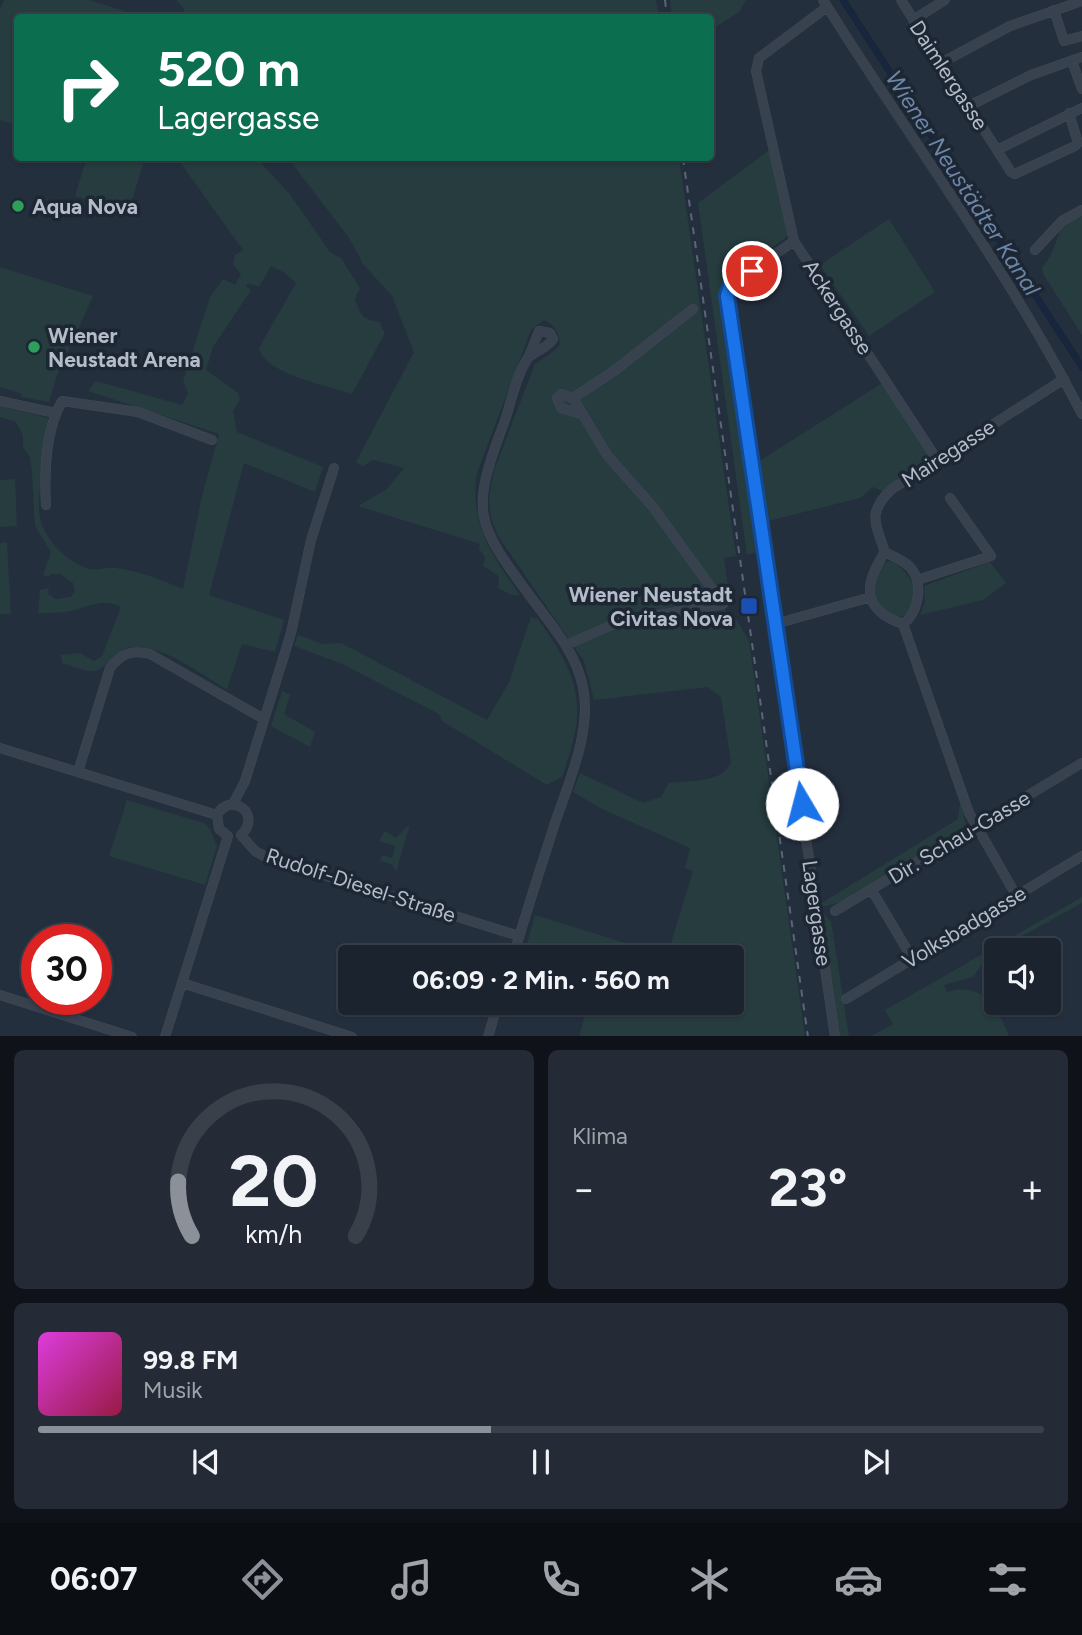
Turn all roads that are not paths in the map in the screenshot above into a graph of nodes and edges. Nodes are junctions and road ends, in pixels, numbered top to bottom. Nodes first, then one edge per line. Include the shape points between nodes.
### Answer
1 (901, 0) edge
2 (945, 0) edge
3 (1082, 1) edge
4 (825, 3) edge
5 (1054, 10) junction
6 (913, 20) junction
7 (1082, 36) edge
8 (1082, 57) edge
9 (1072, 61) junction
10 (942, 63) junction
11 (1082, 89) edge
12 (969, 106) junction
13 (1082, 108) edge
14 (1069, 113) junction
15 (997, 150) junction
16 (1082, 210) edge
17 (794, 241) junction
18 (1035, 250) dead end
19 (693, 309) dead end
20 (529, 356) dead end
21 (1064, 379) junction
22 (573, 398) junction
23 (0, 401) edge
24 (55, 413) junction
25 (581, 414) junction
26 (1082, 414) edge
27 (212, 440) dead end
28 (938, 461) junction
29 (334, 468) dead end
30 (950, 498) dead end
31 (47, 505) dead end
32 (885, 552) junction
33 (917, 579) junction
34 (870, 597) junction
35 (775, 624) junction
36 (903, 624) junction
37 (566, 645) junction
38 (264, 719) junction
39 (0, 748) edge
40 (1082, 764) edge
41 (78, 772) junction
42 (238, 805) junction
43 (217, 816) junction
44 (975, 827) junction
45 (242, 835) junction
46 (228, 836) junction
47 (1082, 856) edge
48 (871, 889) junction
49 (1016, 895) junction
50 (835, 911) dead end
51 (519, 936) junction
52 (516, 945) edge
53 (912, 958) junction
54 (182, 983) junction
55 (0, 995) edge
56 (846, 999) dead end
57 (494, 1015) edge
58 (129, 1036) edge
59 (165, 1036) edge
60 (349, 1036) edge
61 (488, 1036) edge
62 (835, 1036) edge

1 - 6 street, Daimlergasse
2 - 6 street
3 - 5 street
4 - 17 street, Ackergasse via 759,58 756,71
4 - 21 street via 927,156
5 - 7 street via 1064,41
5 - 10 street via 1010,26
6 - 10 street, Daimlergasse
8 - 9 street
9 - 11 street
9 - 12 street via 1031,75
10 - 12 street, Daimlergasse
12 - 15 street, Daimlergasse
13 - 14 street, Daimlergasse
14 - 15 street, Daimlergasse
14 - 15 street, Daimlergasse via 1075,146 1015,174
16 - 18 street via 1062,222
17 - 28 street, Ackergasse
17 - 35 street, Lagergasse via 730,286 727,296
19 - 22 street
20 - 37 street via 485,474 482,511 493,545
21 - 26 street
21 - 28 street, Mairegasse
22 - 25 street
22 - 25 street via 561,394 557,404
23 - 24 street
24 - 27 street via 62,401 138,412
24 - 31 street
25 - 37 street via 723,604 619,622
28 - 32 street, Mairegasse via 878,502 874,514
29 - 38 street
30 - 33 street via 991,555
32 - 33 street via 908,565
32 - 34 street via 870,578
33 - 36 street via 917,603
34 - 35 street
34 - 36 street via 877,610
35 - 62 street, Lagergasse
36 - 44 street
37 - 51 street via 577,668 585,707 582,734
38 - 41 street via 150,654 129,652 110,668
38 - 42 street
39 - 41 street
40 - 44 street, Dir. Schau-Gasse
41 - 43 street
42 - 43 street via 224,807
42 - 45 street, Rudolf-Diesel-Straße via 250,817
43 - 46 street via 219,829
44 - 48 street, Dir. Schau-Gasse
44 - 49 street
45 - 46 street
45 - 51 street, Rudolf-Diesel-Straße via 266,857
46 - 54 street
47 - 49 street, Volksbadgasse
48 - 50 street, Dir. Schau-Gasse
48 - 53 street
49 - 53 street, Volksbadgasse
51 - 52 street
53 - 56 street, Volksbadgasse
54 - 59 street
54 - 60 street
55 - 58 street
57 - 61 street

